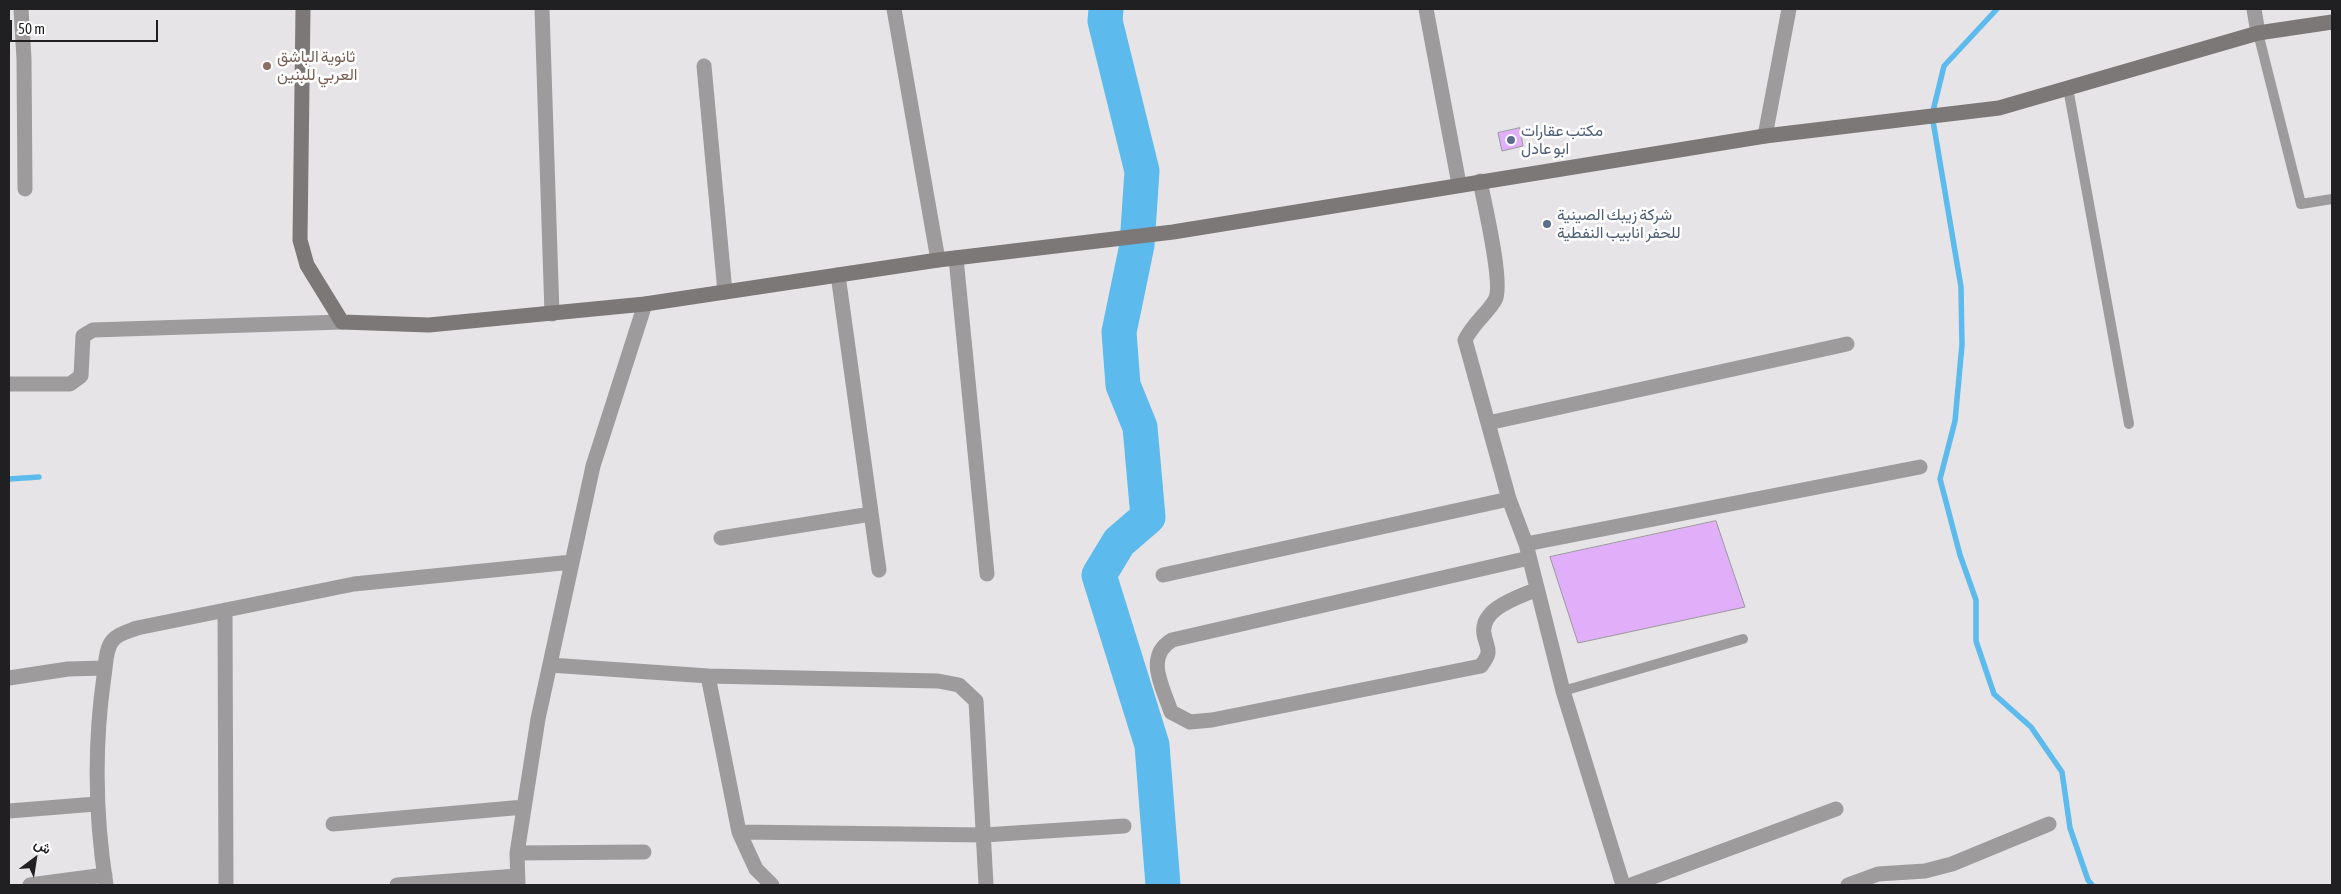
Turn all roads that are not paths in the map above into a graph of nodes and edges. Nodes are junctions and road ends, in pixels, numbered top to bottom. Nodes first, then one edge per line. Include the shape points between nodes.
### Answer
1 (21, 9) edge
2 (303, 9) edge
3 (542, 9) edge
4 (894, 9) edge
5 (1426, 9) edge
6 (1789, 9) edge
7 (2254, 9) edge
8 (2332, 22) edge
9 (2258, 33) junction
10 (704, 66) dead end
11 (2068, 88) junction
12 (1764, 136) junction
13 (1480, 181) junction
14 (1459, 184) junction
15 (25, 189) dead end
16 (2332, 199) edge
17 (956, 258) junction
18 (938, 260) junction
19 (838, 275) junction
20 (725, 292) junction
21 (645, 304) junction
22 (552, 314) junction
23 (342, 322) junction
24 (1847, 344) dead end
25 (9, 384) edge
26 (1488, 423) junction
27 (2128, 424) dead end
28 (1920, 467) dead end
29 (1509, 498) junction
30 (871, 514) junction
31 (721, 538) dead end
32 (1528, 551) junction
33 (572, 562) junction
34 (879, 570) dead end
35 (988, 574) dead end
36 (1163, 575) dead end
37 (1537, 589) junction
38 (225, 610) junction
39 (1743, 639) dead end
40 (550, 666) junction
41 (105, 668) junction
42 (708, 676) junction
43 (9, 678) edge
44 (1562, 691) junction
45 (96, 804) junction
46 (524, 806) junction
47 (9, 810) edge
48 (1836, 810) dead end
49 (332, 824) dead end
50 (2049, 824) dead end
51 (1124, 826) dead end
52 (739, 832) junction
53 (984, 835) junction
54 (517, 852) junction
55 (644, 852) dead end
56 (105, 880) edge
57 (517, 881) edge
58 (30, 885) edge
59 (226, 885) edge
60 (397, 885) edge
61 (772, 885) edge
62 (986, 885) edge
63 (1623, 885) edge
64 (1632, 885) edge
65 (1848, 885) edge

1 - 15 street
2 - 23 main road via 300,240 307,265
3 - 22 street
4 - 18 street
5 - 14 street
6 - 12 street
7 - 9 street
8 - 9 main road
9 - 11 main road
9 - 16 lane via 2301,204
10 - 20 street
11 - 12 main road via 1999,108
11 - 27 lane
12 - 13 main road
13 - 14 main road
13 - 26 street via 1498,278 1496,299 1472,326 1465,340
14 - 17 main road via 1173,232
17 - 18 main road
17 - 35 street
18 - 19 main road
19 - 20 main road
19 - 30 street
20 - 21 main road
21 - 22 main road
21 - 33 street via 593,466
22 - 23 main road via 429,325
23 - 25 street via 93,330 84,336 81,376 70,384
24 - 26 street
26 - 29 street
28 - 32 street
29 - 32 street
29 - 36 street
30 - 31 street
30 - 34 street
32 - 37 street
32 - 37 street via 1172,640 1162,646 1156,668 1170,712 1190,722 1480,666 1487,658 1489,648 1484,624 1490,615 1502,605
33 - 38 street via 354,584
33 - 40 street
37 - 44 street
38 - 41 street via 122,633 113,640
38 - 59 street
39 - 44 lane
40 - 42 street
40 - 46 street
41 - 43 street
41 - 45 street
42 - 52 street
42 - 53 street via 938,681 959,685 976,701
44 - 63 street
45 - 47 street
45 - 56 street
46 - 49 street
46 - 54 street
48 - 64 street
50 - 65 street via 1952,864 1925,872 1878,874
51 - 53 street
52 - 53 street
52 - 61 street via 756,869
53 - 62 street
54 - 55 street
54 - 57 street
56 - 58 street
57 - 60 street

